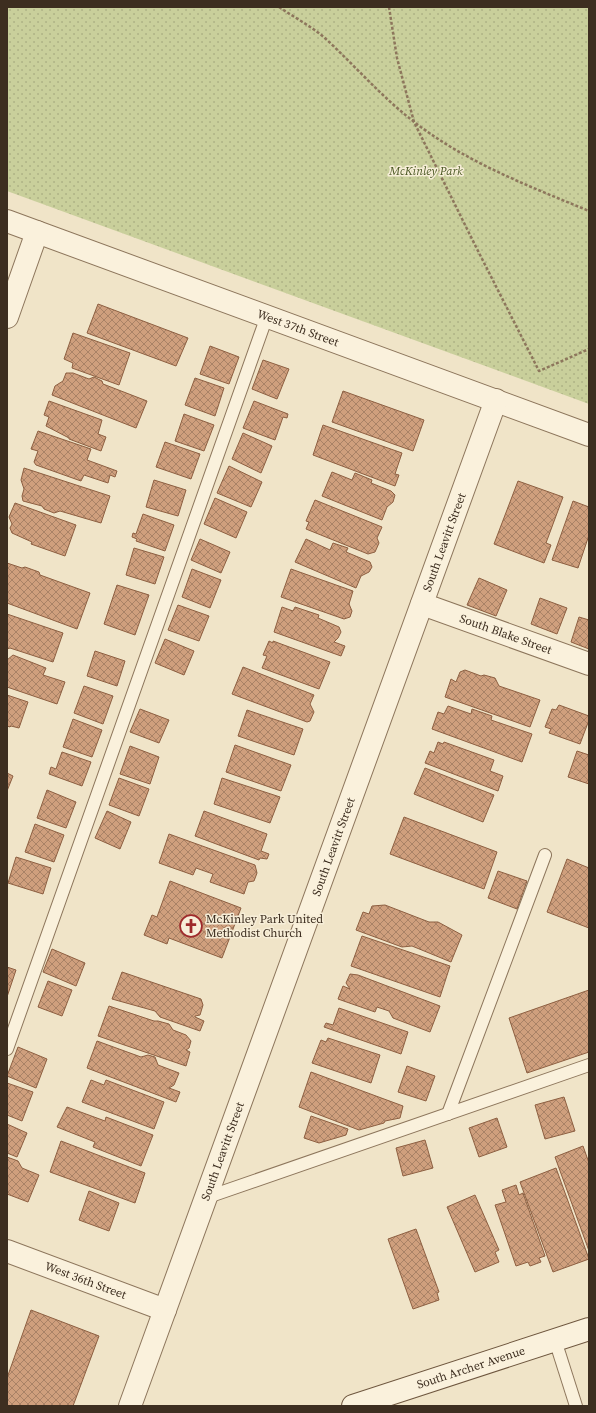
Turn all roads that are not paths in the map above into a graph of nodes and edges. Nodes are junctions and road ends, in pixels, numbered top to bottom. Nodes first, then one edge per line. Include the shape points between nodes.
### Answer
1 (7, 220) edge
2 (37, 232) junction
3 (7, 316) edge
4 (267, 316) junction
5 (496, 400) junction
6 (589, 435) edge
7 (422, 604) junction
8 (589, 664) edge
9 (545, 855) dead end
10 (7, 1049) edge
11 (589, 1065) edge
12 (448, 1114) junction
13 (205, 1198) junction
14 (7, 1251) edge
15 (165, 1310) junction
16 (589, 1329) edge
17 (555, 1340) junction
18 (130, 1406) edge
19 (353, 1406) edge
20 (576, 1406) edge

1 - 2 street, West 37th Street
2 - 3 street
2 - 4 street, West 37th Street
4 - 5 street, West 37th Street
4 - 10 lane
5 - 6 street, West 37th Street
5 - 7 street, South Leavitt Street
7 - 8 street, South Blake Street
7 - 13 street, South Leavitt Street
9 - 12 lane
11 - 12 lane
12 - 13 lane
13 - 15 street, South Leavitt Street
14 - 15 street, West 36th Street
15 - 18 street, South Leavitt Street
16 - 17 street, South Archer Avenue
17 - 19 street, South Archer Avenue
17 - 20 lane

